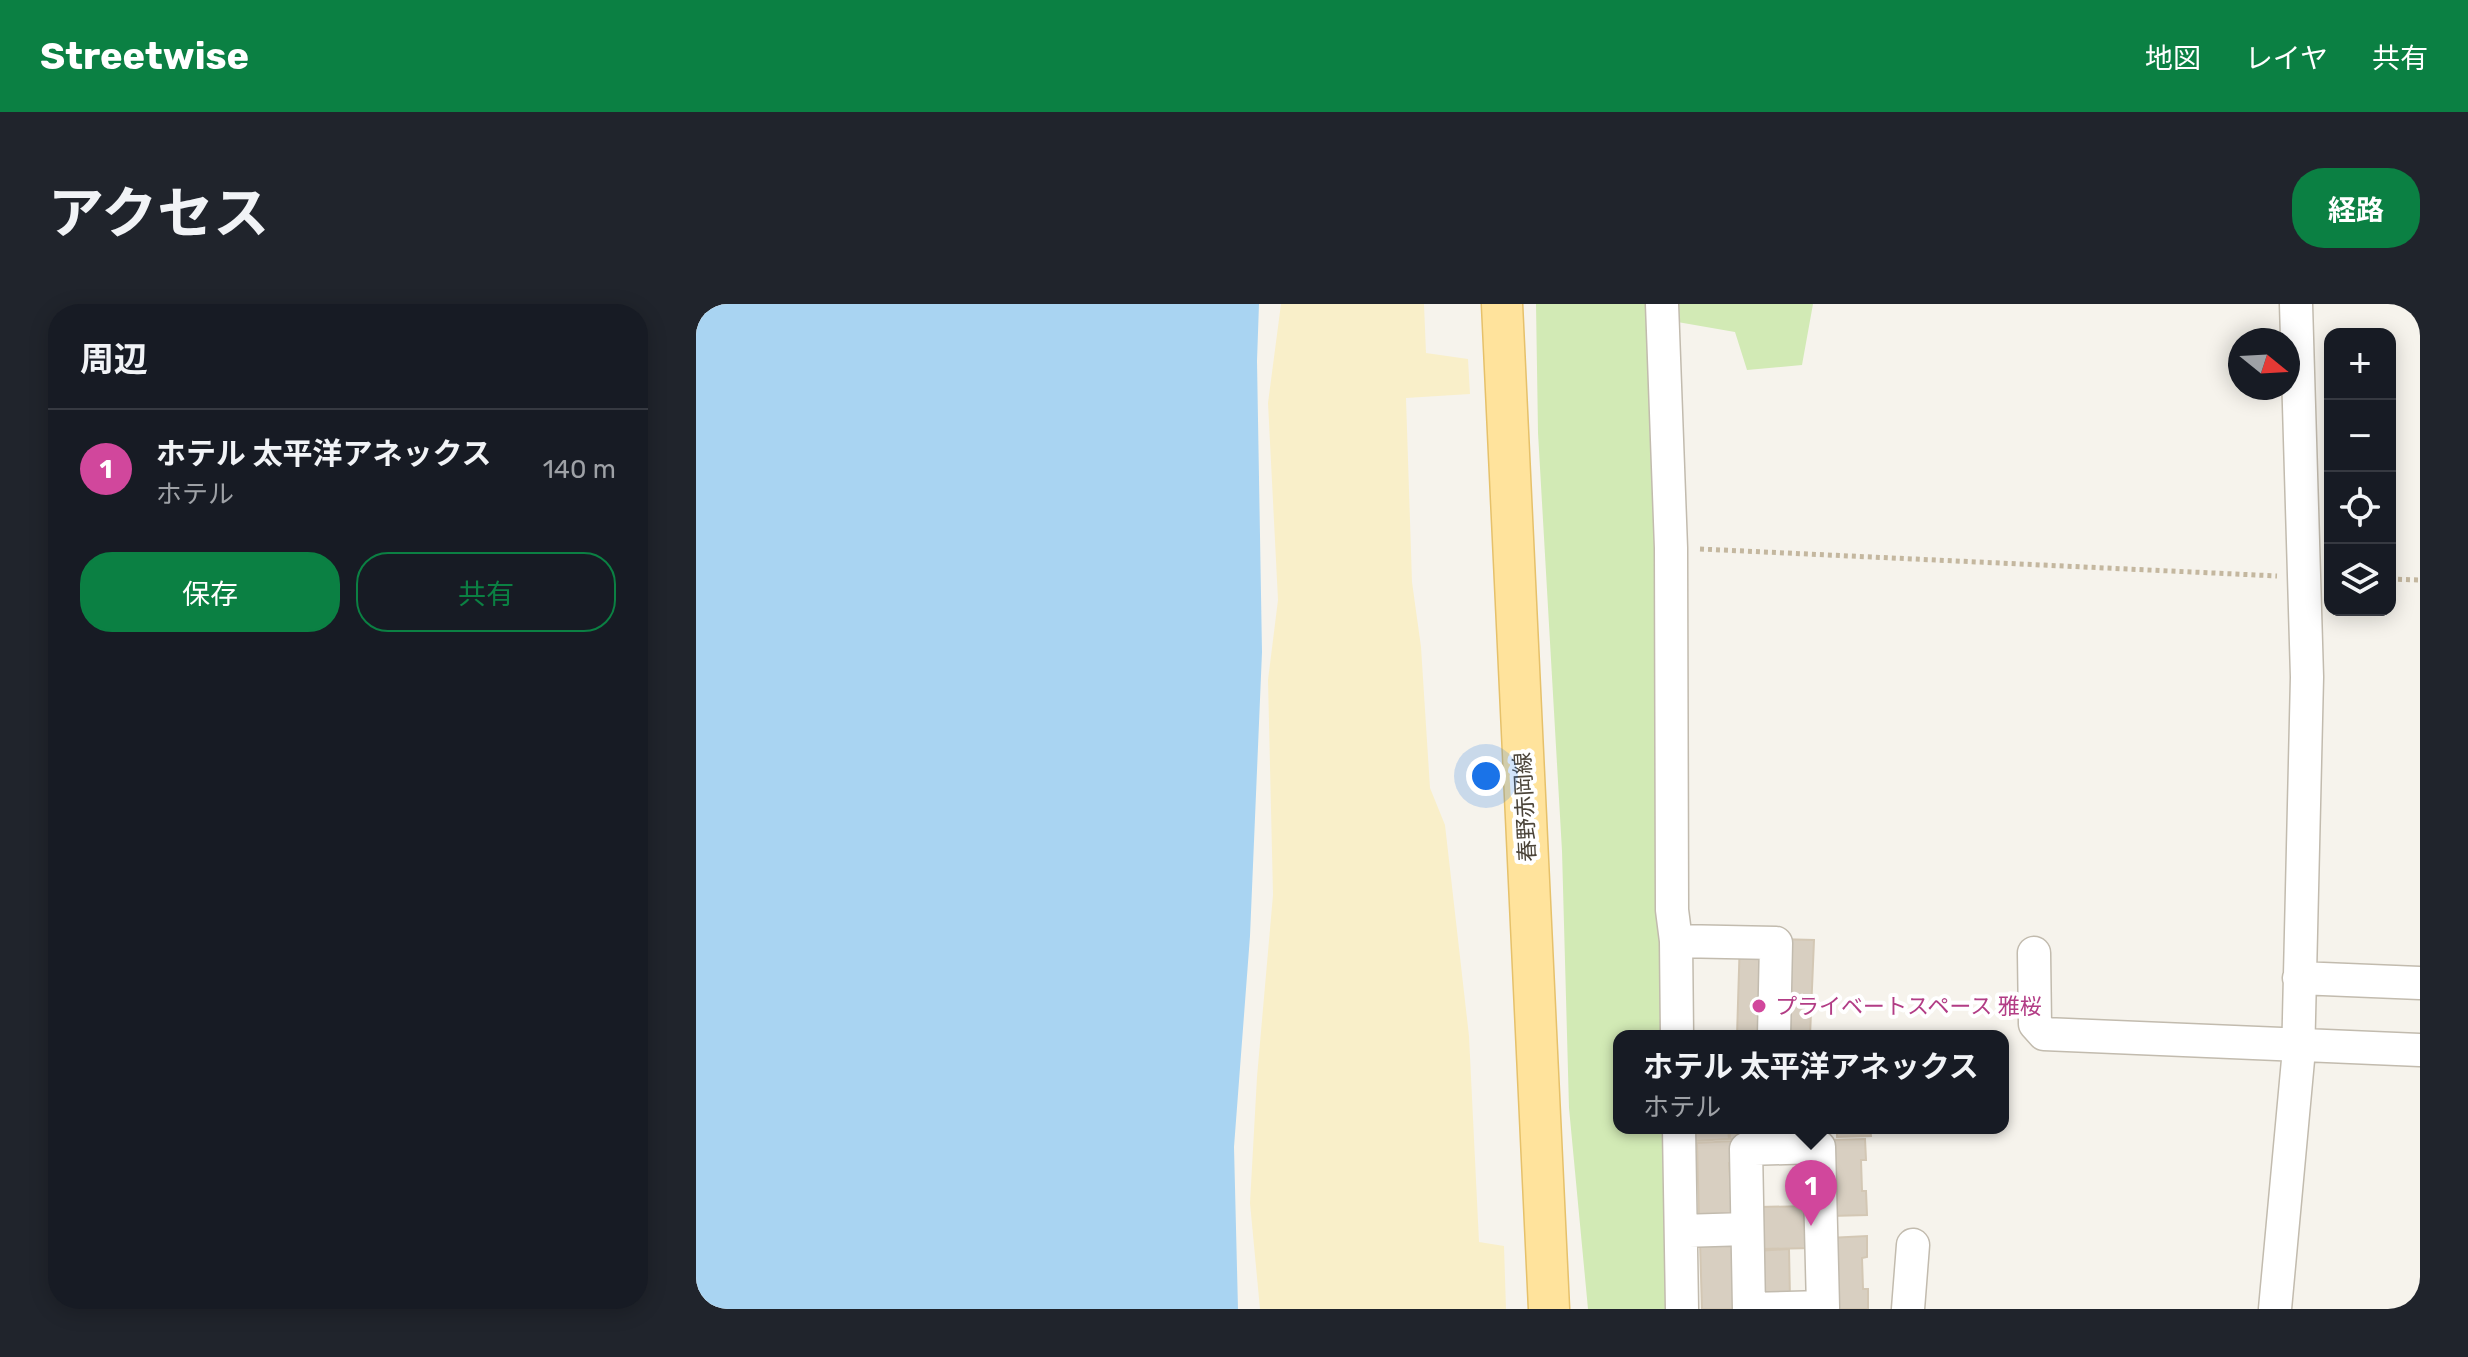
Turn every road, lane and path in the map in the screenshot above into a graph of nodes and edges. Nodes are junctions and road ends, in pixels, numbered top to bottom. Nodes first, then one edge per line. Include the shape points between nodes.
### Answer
1 (1502, 304) edge
2 (1662, 304) edge
3 (2296, 304) edge
4 (1671, 548) junction
5 (2303, 577) junction
6 (2396, 579) edge
7 (2420, 580) edge
8 (1676, 941) junction
9 (2034, 953) dead end
10 (2299, 978) junction
11 (2420, 983) edge
12 (1677, 1030) edge
13 (1774, 1030) edge
14 (2298, 1045) junction
15 (2420, 1050) edge
16 (1679, 1134) edge
17 (1747, 1229) junction
18 (1681, 1231) junction
19 (1913, 1245) dead end
20 (1549, 1309) edge
21 (1682, 1309) edge
22 (1908, 1309) edge
23 (2275, 1309) edge

1 - 20 main road, 春野赤岡線
2 - 4 street
3 - 5 street
4 - 5 path
4 - 8 street
5 - 10 street via 2307,677
6 - 7 path
8 - 12 street
8 - 13 street via 1776,943
9 - 14 street via 2035,1024 2044,1034
10 - 11 street
10 - 14 street
14 - 15 street
14 - 23 street
16 - 18 street
17 - 17 street via 1749,1309 1823,1307 1819,1147 1746,1149
17 - 18 street
18 - 21 street
19 - 22 street

